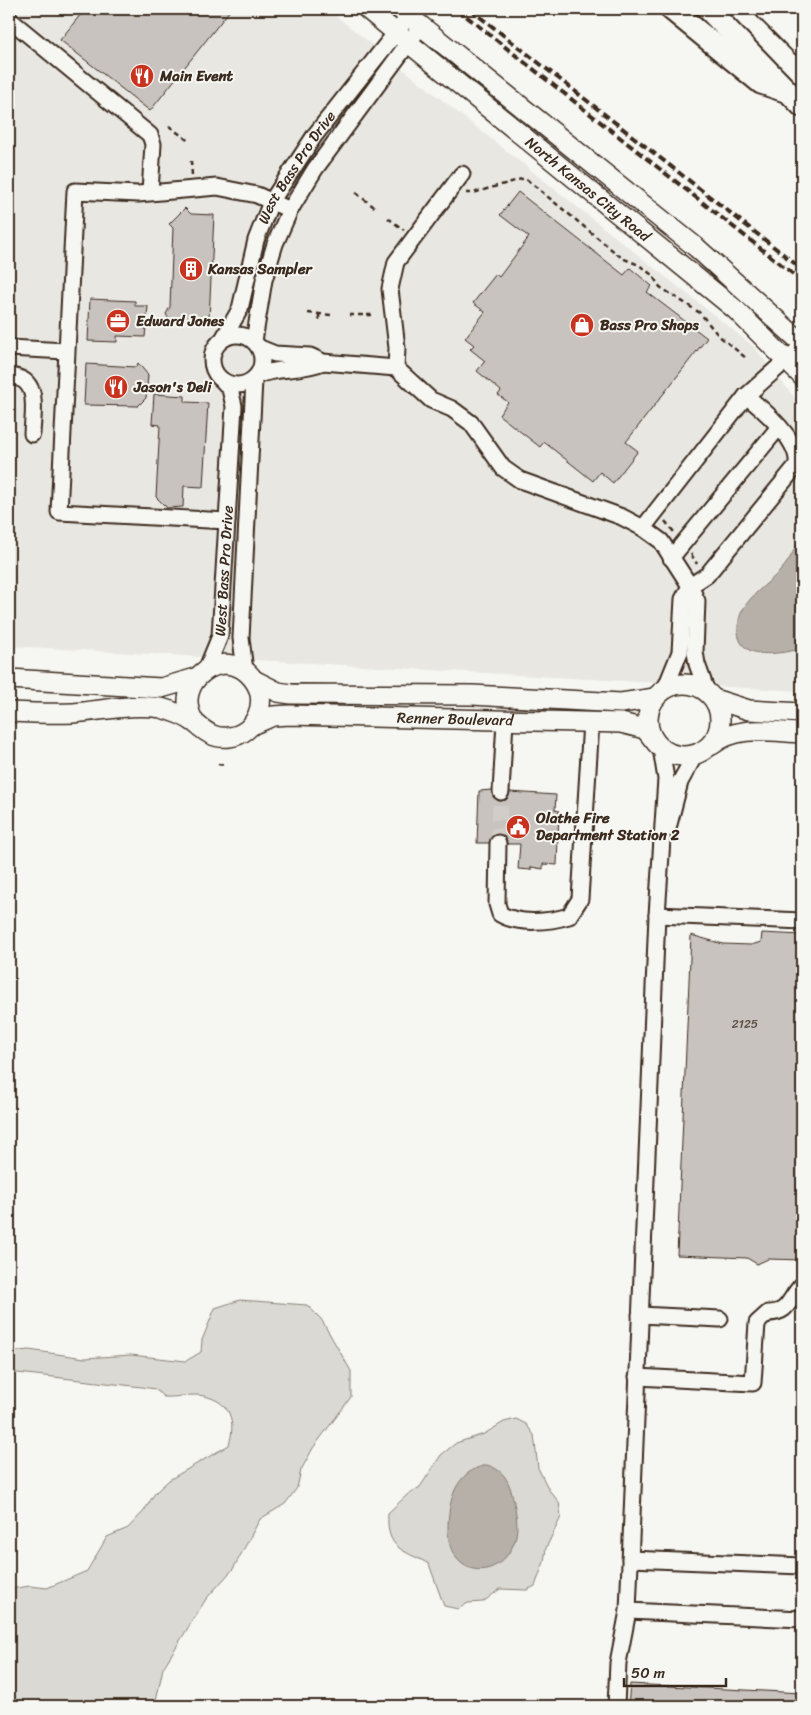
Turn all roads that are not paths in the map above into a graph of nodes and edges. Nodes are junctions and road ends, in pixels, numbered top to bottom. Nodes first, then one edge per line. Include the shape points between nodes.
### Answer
1 (367, 9) edge
2 (671, 9) edge
3 (708, 9) edge
4 (766, 9) edge
5 (788, 9) edge
6 (410, 17) edge
7 (9, 19) edge
8 (802, 23) edge
9 (403, 37) junction
10 (802, 45) edge
11 (785, 91) junction
12 (802, 106) edge
13 (462, 174) dead end
14 (150, 192) junction
15 (271, 202) junction
16 (290, 210) junction
17 (223, 339) junction
18 (257, 344) junction
19 (802, 344) edge
20 (9, 348) edge
21 (66, 351) junction
22 (786, 360) junction
23 (323, 362) junction
24 (396, 368) junction
25 (9, 376) edge
26 (802, 376) edge
27 (256, 378) junction
28 (223, 381) junction
29 (746, 396) junction
30 (779, 427) junction
31 (32, 434) dead end
32 (227, 521) junction
33 (643, 528) junction
34 (671, 558) junction
35 (690, 586) junction
36 (201, 674) junction
37 (249, 676) junction
38 (9, 679) edge
39 (660, 693) junction
40 (711, 696) junction
41 (9, 712) edge
42 (802, 712) edge
43 (505, 721) junction
44 (591, 722) junction
45 (195, 723) junction
46 (252, 725) junction
47 (802, 733) edge
48 (658, 744) junction
49 (702, 751) junction
50 (501, 792) tunnel mouth
51 (498, 843) tunnel mouth
52 (662, 859) junction
53 (657, 915) junction
54 (802, 922) edge
55 (802, 1285) edge
56 (640, 1315) junction
57 (720, 1319) dead end
58 (637, 1377) junction
59 (630, 1559) junction
60 (802, 1566) edge
61 (628, 1611) junction
62 (802, 1620) edge
63 (616, 1706) edge

1 - 9 main road, North Kansas City Road
2 - 11 highway via 761,83
3 - 11 highway
4 - 10 highway
5 - 8 highway
6 - 9 street, West Bass Pro Drive
6 - 19 main road, North Kansas City Road via 697,248
7 - 14 street via 150,135 153,144
9 - 15 street, West Bass Pro Drive via 316,135
9 - 16 street, West Bass Pro Drive
9 - 22 main road, North Kansas City Road via 736,310
11 - 12 highway
13 - 24 street via 396,262 390,289 397,348
14 - 15 street via 217,187 249,193
14 - 21 street via 75,190
15 - 16 street
15 - 17 street, West Bass Pro Drive via 253,248 240,309
16 - 18 street, West Bass Pro Drive via 274,244 264,280
17 - 18 street via 239,334
17 - 28 street via 213,352 212,360 213,368
18 - 23 street via 275,354 310,356
18 - 27 street via 262,365
19 - 22 street
20 - 21 street
21 - 32 street via 59,512
22 - 26 main road, North Kansas City Road
22 - 29 street
23 - 24 street
23 - 27 street via 310,368 269,371
24 - 33 street via 431,400 452,409 471,423 503,468 520,480 622,517
25 - 31 street via 29,383 32,391
27 - 28 street via 238,386
27 - 37 street, West Bass Pro Drive via 241,638
28 - 32 street, West Bass Pro Drive via 230,388 234,406
29 - 30 street via 765,410
29 - 33 street
30 - 34 street
30 - 35 street via 797,450 794,472 707,575
32 - 36 street, West Bass Pro Drive via 220,636
33 - 34 street via 661,541
34 - 35 street
35 - 39 street via 683,599 680,652
35 - 40 street via 697,601 696,664
36 - 37 main road via 226,665
36 - 38 main road via 161,688
36 - 45 main road via 190,688 188,700
37 - 39 main road, Renner Boulevard via 278,692 291,694 472,695 621,703
37 - 46 main road via 259,690 260,702
39 - 40 main road via 687,684
39 - 48 main road via 648,719 649,730
40 - 42 main road via 749,710
40 - 49 main road via 720,719 715,739
41 - 45 main road via 46,714 143,707 171,711
43 - 44 main road, Renner Boulevard
43 - 46 main road, Renner Boulevard via 290,715 273,716
43 - 50 street
44 - 48 main road, Renner Boulevard via 632,725 644,729
44 - 51 street via 580,899 569,916 551,922 508,919 500,914 497,904
45 - 46 main road via 210,735 223,738 242,733
47 - 49 main road via 735,732 723,736
48 - 49 main road via 683,756
48 - 52 street via 666,768
49 - 52 street via 680,782
52 - 53 street
53 - 54 street
53 - 56 street
55 - 58 street via 785,1309 779,1313 768,1313 757,1322 753,1383
56 - 57 street
56 - 58 street
58 - 59 street
59 - 60 street
59 - 61 street
61 - 62 street
61 - 63 street via 618,1663

